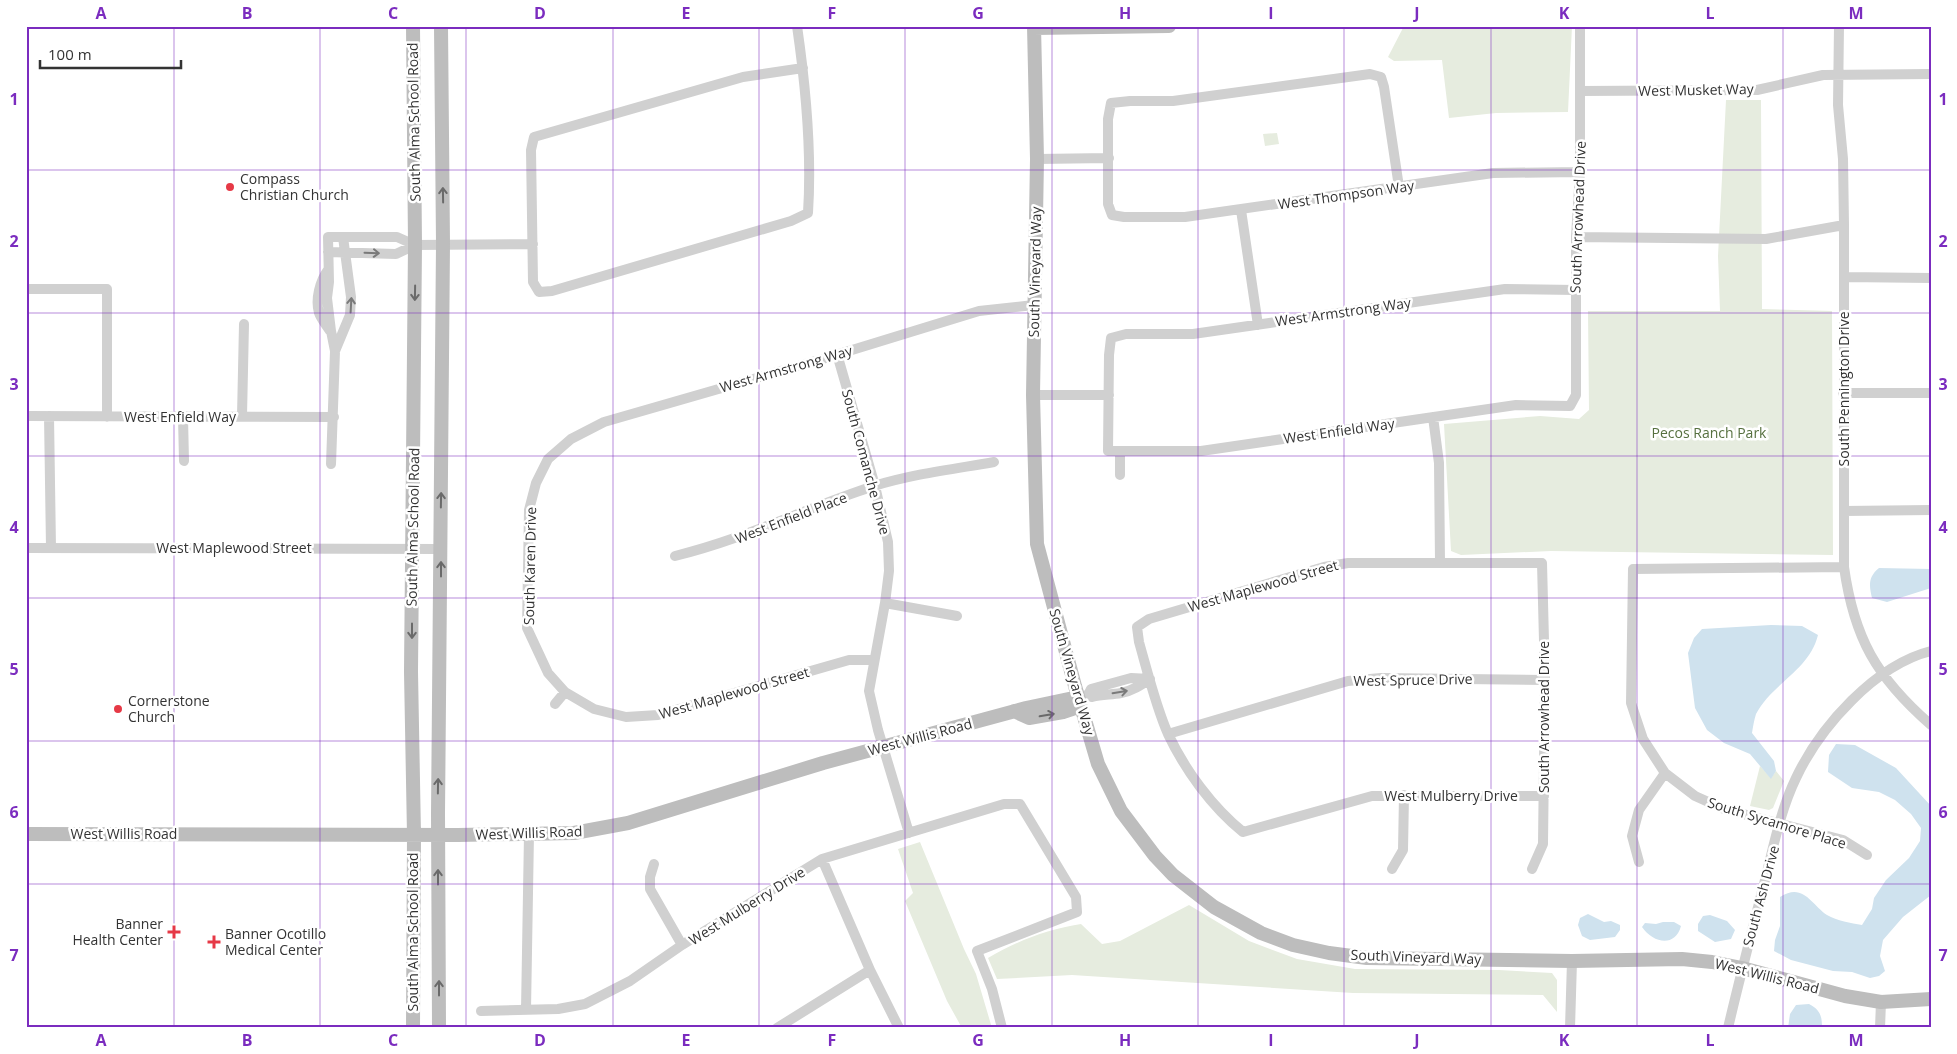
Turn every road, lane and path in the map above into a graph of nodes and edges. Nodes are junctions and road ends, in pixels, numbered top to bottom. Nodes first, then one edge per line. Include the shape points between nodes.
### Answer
1 (413, 26) edge
2 (441, 26) edge
3 (797, 26) edge
4 (1169, 26) edge
5 (1580, 26) edge
6 (1838, 26) edge
7 (1034, 27) edge
8 (803, 68) junction
9 (1839, 74) junction
10 (1931, 74) edge
11 (1580, 91) junction
12 (1109, 158) junction
13 (1037, 159) junction
14 (1580, 172) junction
15 (1399, 187) junction
16 (1241, 210) junction
17 (1844, 225) junction
18 (343, 236) junction
19 (1576, 237) junction
20 (443, 244) junction
21 (533, 244) junction
22 (415, 245) junction
23 (328, 252) junction
24 (345, 252) junction
25 (1845, 277) junction
26 (1931, 278) edge
27 (26, 289) edge
28 (1576, 290) junction
29 (1034, 305) junction
30 (244, 324) dead end
31 (1258, 325) junction
32 (335, 351) junction
33 (836, 354) junction
34 (1843, 393) junction
35 (1931, 393) edge
36 (1033, 395) junction
37 (1109, 395) junction
38 (1570, 406) joint
39 (26, 416) edge
40 (49, 416) junction
41 (242, 416) junction
42 (107, 417) junction
43 (183, 417) junction
44 (334, 417) junction
45 (1433, 417) junction
46 (1120, 451) junction
47 (548, 459) joint
48 (184, 462) dead end
49 (994, 462) dead end
50 (332, 464) dead end
51 (1120, 474) dead end
52 (874, 486) junction
53 (1931, 510) edge
54 (1844, 511) junction
55 (26, 548) edge
56 (51, 548) junction
57 (412, 548) junction
58 (441, 549) junction
59 (676, 556) dead end
60 (1440, 562) junction
61 (1542, 563) joint
62 (1844, 567) junction
63 (885, 603) junction
64 (957, 616) dead end
65 (1931, 651) edge
66 (873, 660) junction
67 (1882, 674) junction
68 (1150, 679) junction
69 (1544, 680) junction
70 (565, 692) junction
71 (1082, 699) junction
72 (555, 704) dead end
73 (594, 709) joint
74 (1931, 724) edge
75 (1168, 734) junction
76 (884, 747) junction
77 (1665, 773) junction
78 (1404, 795) junction
79 (1544, 796) junction
80 (1780, 823) junction
81 (909, 833) junction
82 (26, 834) edge
83 (528, 834) junction
84 (414, 835) junction
85 (438, 835) junction
86 (1867, 856) dead end
87 (822, 859) junction
88 (1639, 862) dead end
89 (654, 864) dead end
90 (1392, 869) dead end
91 (1532, 869) dead end
92 (682, 945) junction
93 (1572, 961) junction
94 (1742, 968) junction
95 (870, 970) junction
96 (1931, 999) edge
97 (1882, 1002) junction
98 (526, 1010) junction
99 (481, 1011) dead end
100 (413, 1028) edge
101 (439, 1028) edge
102 (777, 1028) edge
103 (898, 1028) edge
104 (1002, 1028) edge
105 (1570, 1028) edge
106 (1728, 1028) edge
107 (1880, 1028) edge

1 - 22 street, South Alma School Road
20 -> 2 street, South Alma School Road
3 - 8 street
4 - 7 street
5 - 11 street, South Arrowhead Drive
6 - 9 street, South Pennington Drive
7 - 13 street, South Vineyard Way
8 - 21 street via 743,77 534,137 531,150
8 - 21 street via 808,213 791,221 561,289 539,292 533,282
9 - 10 street, West Musket Way
9 - 11 street, West Musket Way via 1758,90
9 - 17 street, South Pennington Drive
11 - 14 street, South Arrowhead Drive
12 - 13 street
12 - 15 street via 1108,119 1112,103 1173,101 1370,74 1381,77
12 - 16 street, West Thompson Way via 1108,204 1112,214 1124,217 1186,217
13 - 29 street, South Vineyard Way
14 - 15 street, West Thompson Way via 1493,173
14 - 19 street, South Arrowhead Drive
15 - 16 street, West Thompson Way
16 - 31 street
17 - 19 street via 1766,239
17 - 25 street, South Pennington Drive
18 - 22 street via 397,237
18 - 23 street via 328,237
18 - 24 street
19 - 28 street, South Arrowhead Drive
20 - 21 street
20 - 22 street
58 -> 20 street, South Alma School Road
24 -> 22 street via 396,254
22 -> 57 street, South Alma School Road
23 - 24 street
23 - 32 street via 327,298
32 -> 24 street via 350,315
25 - 26 street
25 - 34 street, South Pennington Drive
27 - 42 street via 107,289
28 - 31 street, West Armstrong Way via 1505,289
28 - 38 street, South Arrowhead Drive via 1576,395
29 - 33 street, West Armstrong Way via 979,311
29 - 36 street, South Vineyard Way
30 - 41 street
31 - 37 street, West Armstrong Way via 1193,334 1126,334 1111,338
32 - 44 street
33 - 47 street, West Armstrong Way via 604,422 571,439
33 - 52 street, South Comanche Drive
34 - 35 street
34 - 54 street, South Pennington Drive
36 - 37 street
36 - 71 street, South Vineyard Way via 1037,544
37 - 46 street, West Enfield Way via 1108,451
38 - 45 street, West Enfield Way via 1516,405
39 - 40 street, West Enfield Way
40 - 42 street, West Enfield Way
40 - 56 street
41 - 43 street, West Enfield Way
41 - 44 street, West Enfield Way
42 - 43 street, West Enfield Way
43 - 48 street
44 - 50 street
45 - 46 street, West Enfield Way via 1201,450
45 - 60 street via 1439,464
46 - 51 street
47 - 70 street, South Karen Drive via 528,510 527,628 548,673
49 - 52 street, West Enfield Place
52 - 59 street, West Enfield Place via 741,537
52 - 63 street, South Comanche Drive via 888,542
53 - 54 street
54 - 62 street, South Pennington Drive
55 - 56 street, West Maplewood Street
56 - 57 street, West Maplewood Street
57 - 58 street, West Maplewood Street
57 -> 84 street, South Alma School Road
85 -> 58 street, South Alma School Road
60 - 61 street, West Maplewood Street
60 - 68 street, West Maplewood Street via 1348,562 1149,619 1137,627 1138,642
61 - 69 street, South Arrowhead Drive
62 - 67 street, South Pennington Drive via 1857,624
62 - 77 street, South Sycamore Place via 1633,569 1631,703 1643,739
63 - 64 street
63 - 66 street, South Comanche Drive
65 - 67 street, South Ash Drive
66 - 73 street, West Maplewood Street via 849,660 658,715 626,717
66 - 76 street, South Comanche Drive via 869,690
67 - 74 street, South Pennington Drive
67 - 80 street, South Ash Drive via 1842,709 1819,739 1796,778
68 - 71 street, West Willis Road via 1131,678 1091,689
68 - 75 street
69 - 75 street, West Spruce Drive via 1381,678 1348,681
69 - 79 street, South Arrowhead Drive
70 - 72 street
70 - 73 street, South Karen Drive
71 - 76 street, West Willis Road via 1063,712 1029,718 1014,711
71 - 93 street, South Vineyard Way via 1098,764 1121,811 1154,856 1214,907 1261,933 1293,945 1367,958
75 - 78 street, West Mulberry Drive via 1196,782 1243,832 1372,796
76 - 81 street, South Comanche Drive
76 - 83 street, West Willis Road via 628,823 574,833
77 - 80 street, South Sycamore Place via 1695,796 1724,809
77 - 88 street via 1639,810 1632,836
78 - 79 street, West Mulberry Drive
78 - 90 street via 1402,850
79 - 91 street, South Arrowhead Drive via 1543,844
80 - 86 street, South Sycamore Place via 1843,840
80 - 94 street, South Ash Drive
81 - 87 street, West Mulberry Drive
81 - 104 street, West Mulberry Drive via 1004,804 1020,804 1076,897 1077,912 977,951 992,989
82 - 84 street, West Willis Road
83 - 85 street, West Willis Road
83 - 98 street
84 - 85 street, West Willis Road
84 - 100 street, South Alma School Road
101 -> 85 street, South Alma School Road
87 - 92 street, West Mulberry Drive
87 - 95 street
89 - 92 street via 650,889
92 - 98 street, West Mulberry Drive via 630,981 586,1004
93 - 94 street, West Willis Road via 1682,959
93 - 105 street
94 - 97 street, West Willis Road via 1845,996
94 - 106 street, South Ash Drive
95 - 102 street
95 - 103 street
96 - 97 street, West Willis Road
97 - 107 street
98 - 99 street, West Mulberry Drive

